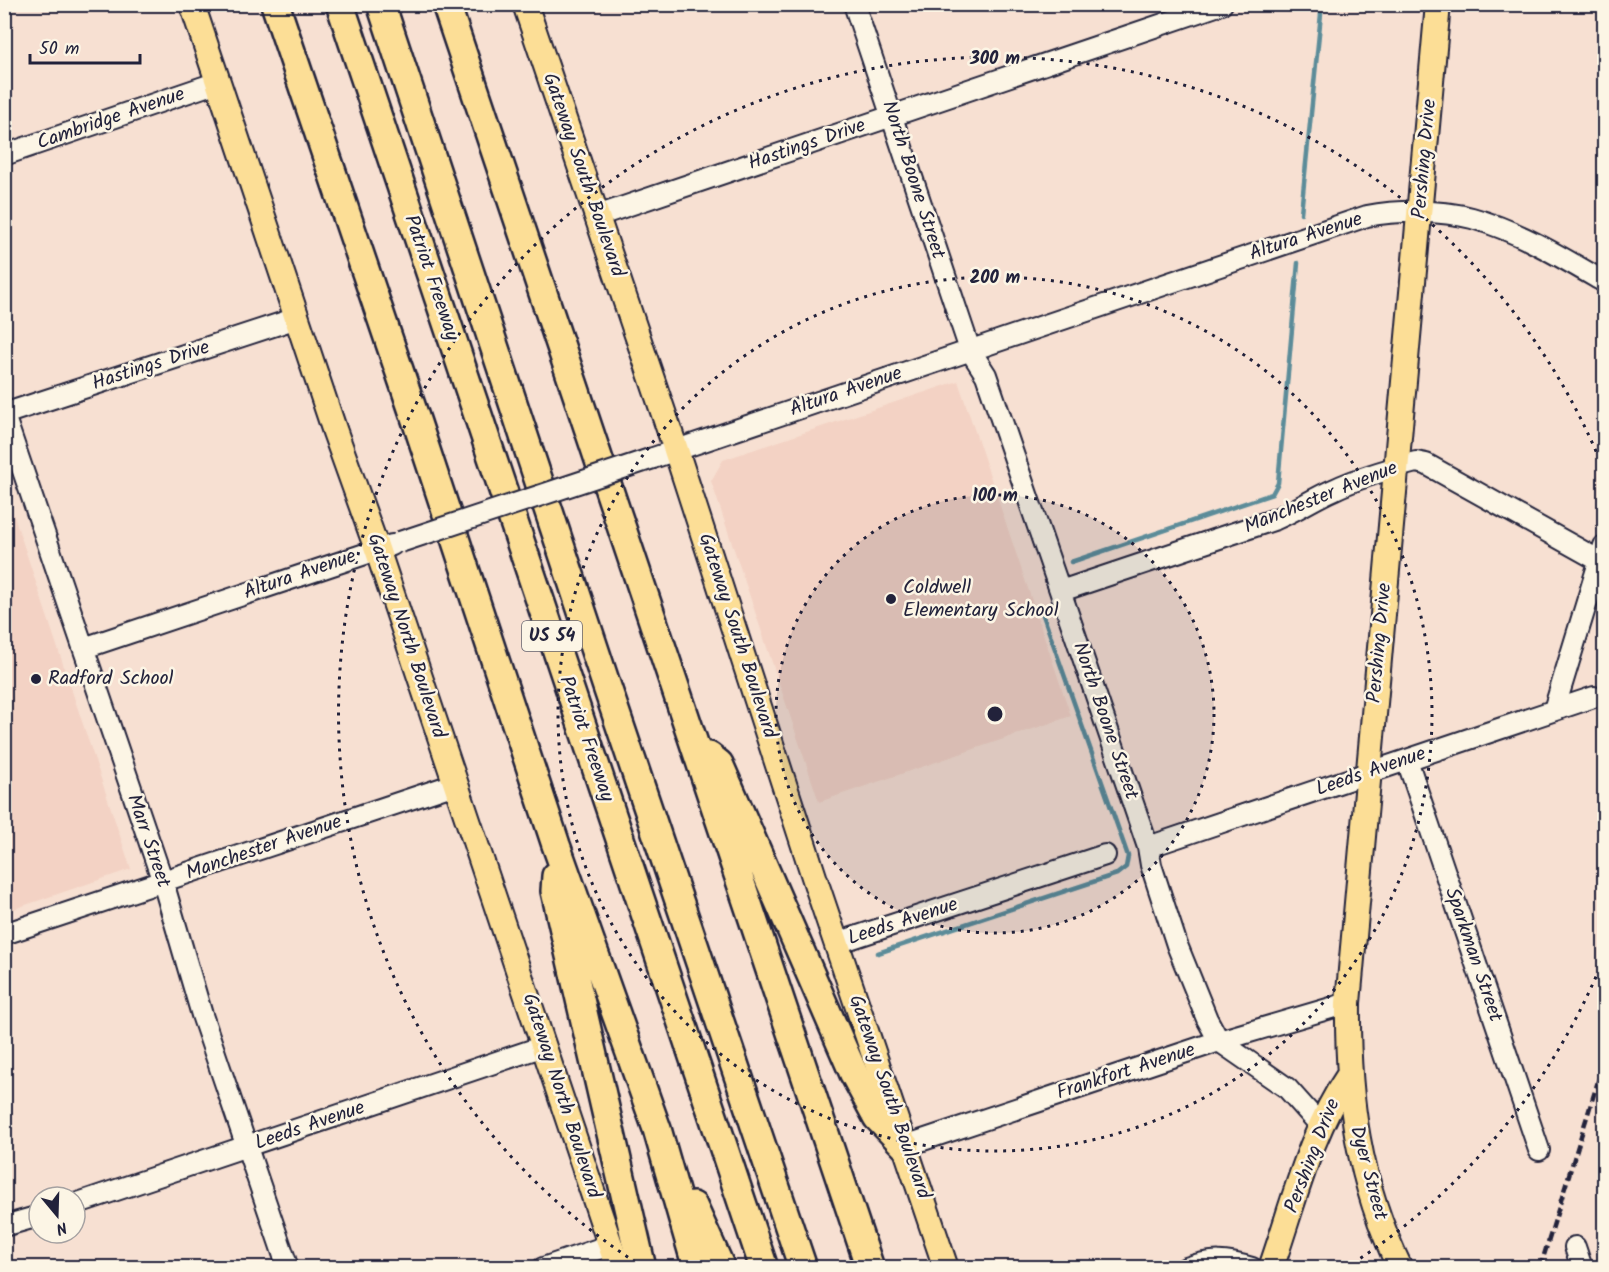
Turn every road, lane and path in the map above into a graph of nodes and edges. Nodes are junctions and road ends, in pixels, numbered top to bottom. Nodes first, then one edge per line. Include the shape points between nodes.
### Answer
1 (192, 4) edge
2 (275, 4) edge
3 (340, 4) edge
4 (381, 4) edge
5 (446, 4) edge
6 (525, 4) edge
7 (854, 4) edge
8 (1222, 4) edge
9 (1438, 4) edge
10 (1187, 10) edge
11 (218, 82) junction
12 (892, 117) junction
13 (4, 155) edge
14 (1420, 213) junction
15 (597, 216) junction
16 (1605, 282) edge
17 (297, 318) junction
18 (969, 350) junction
19 (4, 414) edge
20 (676, 450) junction
21 (1396, 467) junction
22 (389, 546) junction
23 (1602, 553) edge
24 (1061, 591) junction
25 (84, 648) junction
26 (1594, 697) dead end
27 (1554, 710) junction
28 (694, 743) junction
29 (1407, 760) junction
30 (1369, 772) junction
31 (455, 784) junction
32 (556, 845) junction
33 (1148, 847) junction
34 (1106, 855) dead end
35 (163, 882) junction
36 (4, 934) edge
37 (837, 943) junction
38 (1348, 1003) junction
39 (1219, 1041) junction
40 (544, 1046) junction
41 (1349, 1075) junction
42 (1320, 1125) junction
43 (657, 1129) junction
44 (905, 1146) junction
45 (247, 1147) junction
46 (1539, 1150) dead end
47 (87, 1200) edge
48 (27, 1220) edge
49 (9, 1227) edge
50 (1575, 1247) dead end
51 (614, 1256) edge
52 (288, 1268) edge
53 (543, 1268) edge
54 (642, 1268) edge
55 (697, 1268) edge
56 (721, 1268) edge
57 (764, 1268) edge
58 (803, 1268) edge
59 (870, 1268) edge
60 (946, 1268) edge
61 (1186, 1268) edge
62 (1252, 1268) edge
63 (1271, 1268) edge
64 (1400, 1268) edge
65 (1582, 1268) edge

1 - 11 main road, Gateway North Boulevard
2 - 32 highway
3 - 57 highway, Patriot Freeway / US 54
4 - 58 highway, Patriot Freeway / US 54
5 - 28 highway
6 - 15 main road, Gateway South Boulevard
7 - 12 street, North Boone Street
8 - 10 street, Hastings Drive
9 - 14 main road, Pershing Drive
10 - 12 street, Hastings Drive
11 - 13 street, Cambridge Avenue
11 - 17 main road, Gateway North Boulevard
12 - 15 street, Hastings Drive
12 - 18 street, North Boone Street
14 - 16 street, Altura Avenue via 1472,218 1545,248
14 - 18 street, Altura Avenue via 1367,216
14 - 21 main road, Pershing Drive
15 - 20 main road, Gateway South Boulevard
17 - 19 street, Hastings Drive
17 - 22 main road, Gateway North Boulevard via 335,432
18 - 20 street, Altura Avenue
18 - 24 street, North Boone Street via 986,375
19 - 25 street, Marr Street
20 - 22 street, Altura Avenue, bridge
20 - 37 main road, Gateway South Boulevard
21 - 23 street, Manchester Avenue via 1426,464
21 - 24 street, Manchester Avenue via 1338,487 1276,519
21 - 30 main road, Pershing Drive
22 - 25 street, Altura Avenue
22 - 31 main road, Gateway North Boulevard
23 - 27 street
24 - 33 street, North Boone Street
25 - 35 street, Marr Street
26 - 27 street, Leeds Avenue
27 - 29 street, Leeds Avenue
28 - 44 highway via 719,764 854,1074 877,1117
28 - 59 highway
29 - 30 street, Leeds Avenue
29 - 46 street, Sparkman Street
30 - 33 street, Leeds Avenue
30 - 38 main road, Pershing Drive
31 - 35 street, Manchester Avenue
31 - 40 main road, Gateway North Boulevard
32 - 43 highway
32 - 54 highway via 555,891
33 - 39 street, North Boone Street via 1177,945
34 - 37 street, Leeds Avenue
35 - 36 street, Manchester Avenue
35 - 45 street, Marr Street via 202,1015
37 - 44 main road, Gateway South Boulevard
38 - 39 street, Frankfort Avenue
38 - 41 main road, Pershing Drive
39 - 42 street, North Boone Street via 1287,1088
39 - 44 street, Frankfort Avenue
40 - 45 street, Leeds Avenue
40 - 51 main road, Gateway North Boulevard
41 - 42 main road, Pershing Drive
41 - 64 main road, Dyer Street via 1364,1168
42 - 63 main road, Pershing Drive
43 - 55 highway
43 - 56 highway
44 - 60 main road, Gateway South Boulevard
45 - 47 street, Leeds Avenue
45 - 52 street, Marr Street
48 - 49 street
50 - 65 street
51 - 53 street
61 - 62 street via 1215,1260

